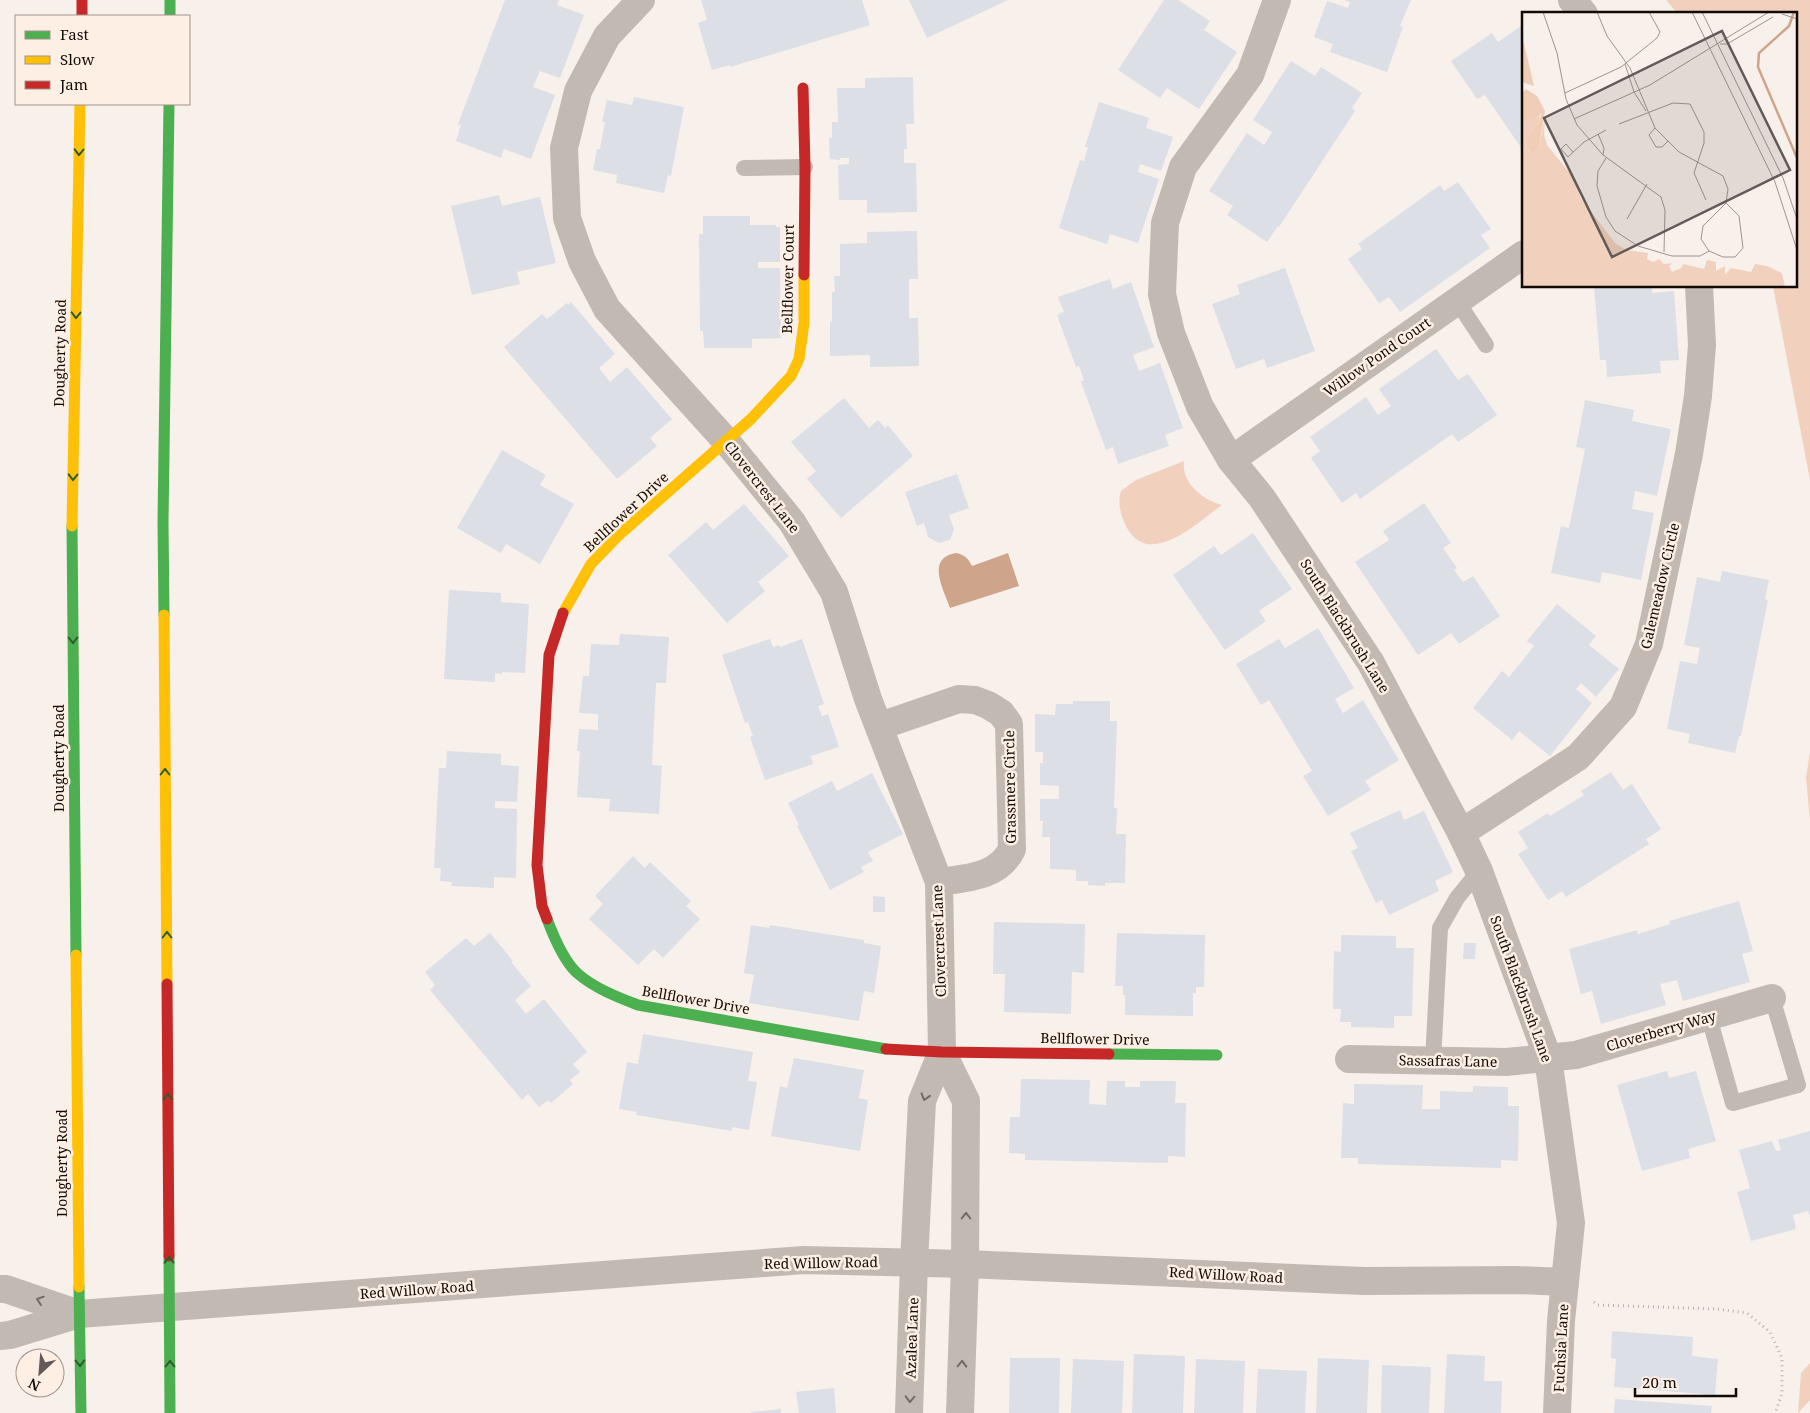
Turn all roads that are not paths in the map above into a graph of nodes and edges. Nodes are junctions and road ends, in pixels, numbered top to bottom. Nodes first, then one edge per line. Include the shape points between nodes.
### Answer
1 (82, 0) edge
2 (170, 0) edge
3 (641, 0) edge
4 (1276, 0) edge
5 (1572, 0) edge
6 (1582, 12) edge
7 (82, 15) edge
8 (170, 15) edge
9 (803, 88) dead end
10 (80, 105) edge
11 (169, 105) edge
12 (805, 167) junction
13 (744, 168) dead end
14 (1522, 255) edge
15 (1699, 288) edge
16 (1457, 301) junction
17 (1486, 345) dead end
18 (727, 442) junction
19 (1231, 460) junction
20 (880, 726) junction
21 (1461, 833) junction
22 (1479, 871) junction
23 (939, 882) junction
24 (1772, 998) joint
25 (1709, 1017) junction
26 (942, 1052) junction
27 (1217, 1055) dead end
28 (1548, 1058) junction
29 (1348, 1059) dead end
30 (1433, 1061) junction
31 (914, 1263) junction
32 (965, 1264) junction
33 (1565, 1282) junction
34 (0, 1289) edge
35 (170, 1308) junction
36 (79, 1314) junction
37 (0, 1336) edge
38 (81, 1413) edge
39 (170, 1413) edge
40 (909, 1413) edge
41 (960, 1413) edge
42 (1557, 1413) edge

1 - 7 main road
2 - 8 main road
3 - 18 street, Clovercrest Lane via 607,36 578,91 564,148 567,218 582,262 607,309
4 - 19 street, South Blackbrush Lane via 1250,75 1183,167 1165,223 1162,294 1171,334 1200,407
5 - 6 street
9 - 12 main road, Bellflower Court
10 -> 36 main road, Dougherty Road via 72,525
35 -> 11 main road via 163,522
12 - 13 lane
12 - 18 main road, Bellflower Court via 804,323 800,359 779,390
14 - 16 street, Willow Pond Court
15 - 21 street, Galemeadow Circle via 1702,345 1689,454 1649,644 1623,707 1578,757
16 - 17 lane
16 - 19 street, Willow Pond Court
18 - 20 street, Clovercrest Lane via 792,522 834,592 868,699
18 - 26 main road, Bellflower Drive via 619,535 591,564 563,612 550,655 537,866 542,906 555,940 576,972 605,992 638,1005 888,1049
19 - 21 street, South Blackbrush Lane via 1262,498 1371,662
20 - 23 street, Clovercrest Lane
20 - 23 street, Grassmere Circle via 959,698 988,705 1009,724 1012,849 1007,859 994,870
21 - 22 street, South Blackbrush Lane
22 - 28 street, South Blackbrush Lane
22 - 30 lane via 1457,898 1440,928
23 - 26 street, Clovercrest Lane
24 - 25 street, Cloverberry Way
24 - 25 lane via 1798,1085 1733,1103
25 - 28 street, Cloverberry Way via 1576,1055
26 - 27 main road, Bellflower Drive
26 -> 31 street, Clovercrest Lane via 922,1101
32 -> 26 street, Clovercrest Lane via 966,1101
28 - 30 street, Sassafras Lane via 1506,1062
28 - 33 street, South Blackbrush Lane via 1571,1223
29 - 30 street, Sassafras Lane
31 - 32 street, Red Willow Road
31 - 35 street, Red Willow Road via 804,1260
31 -> 40 street, Azalea Lane
32 - 33 street, Red Willow Road via 1364,1281
41 -> 32 street
33 - 42 street, Fuchsia Lane
36 -> 34 street, Red Willow Road
35 - 36 street, Red Willow Road
39 -> 35 main road
36 - 37 street, Red Willow Road
36 -> 38 main road, Dougherty Road

